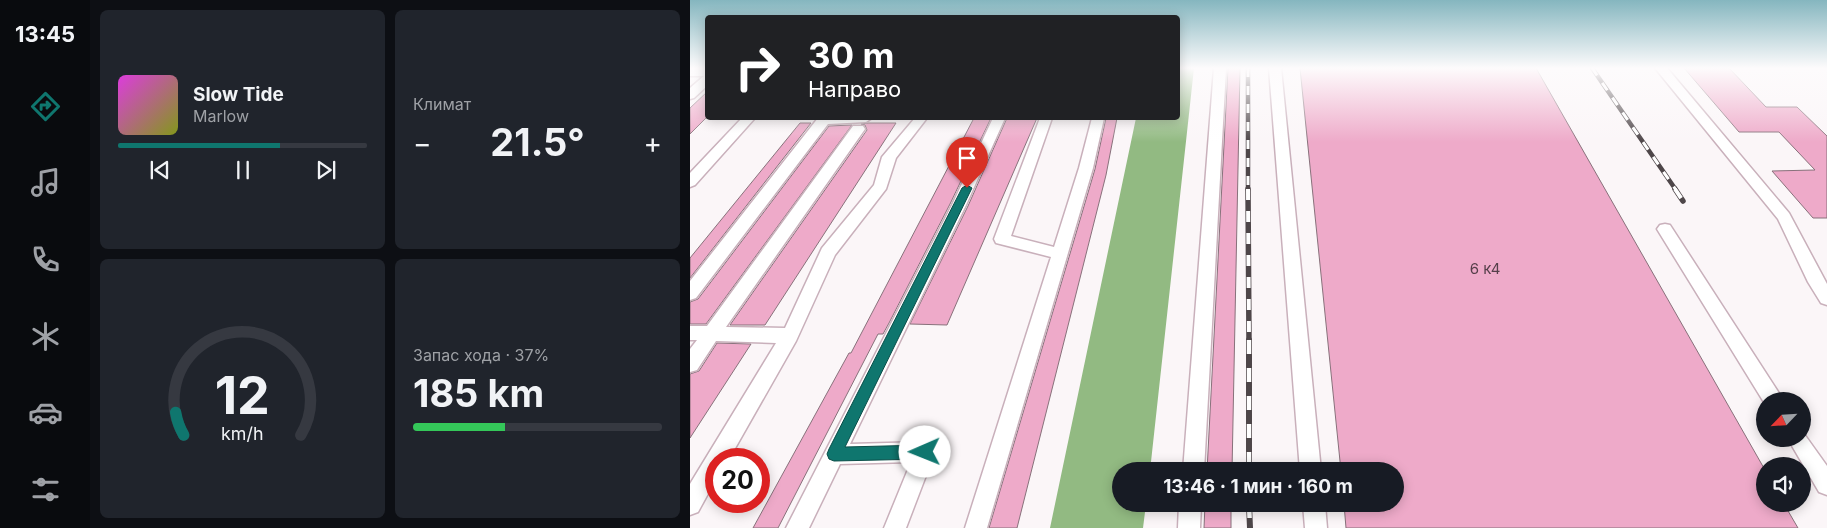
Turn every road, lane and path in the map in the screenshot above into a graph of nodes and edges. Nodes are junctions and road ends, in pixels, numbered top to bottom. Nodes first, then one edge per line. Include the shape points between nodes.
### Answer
1 (1218, 93) edge
2 (1277, 93) edge
3 (1681, 93) edge
4 (747, 120) edge
5 (824, 120) edge
6 (834, 120) edge
7 (918, 120) edge
8 (998, 120) edge
9 (1045, 120) edge
10 (1098, 120) edge
11 (862, 123) edge
12 (690, 182) edge
13 (1665, 229) dead end
14 (1060, 254) junction
15 (690, 293) edge
16 (1827, 298) edge
17 (690, 333) edge
18 (712, 334) junction
19 (790, 336) junction
20 (690, 364) edge
21 (1768, 392) edge
22 (724, 448) edge
23 (1804, 448) edge
24 (834, 454) junction
25 (1194, 462) edge
26 (1310, 462) edge
27 (705, 480) edge
28 (1827, 485) edge
29 (690, 504) edge
30 (1190, 512) edge
31 (1315, 512) edge
32 (797, 528) edge
33 (895, 528) edge
34 (976, 528) edge
35 (1189, 528) edge
36 (1316, 528) edge

1 - 25 street
2 - 26 street
3 - 16 street via 1784,216
4 - 12 street
5 - 15 street
6 - 11 street
7 - 19 street via 889,157 881,186 828,252
8 - 24 street via 959,206
9 - 14 street via 1002,239
10 - 14 street
11 - 18 street
13 - 21 street
14 - 34 street
17 - 18 street
18 - 19 street
18 - 20 street
19 - 22 street
23 - 28 street
24 - 32 street
24 - 33 street via 925,452
27 - 29 lane
30 - 35 street
31 - 36 street

